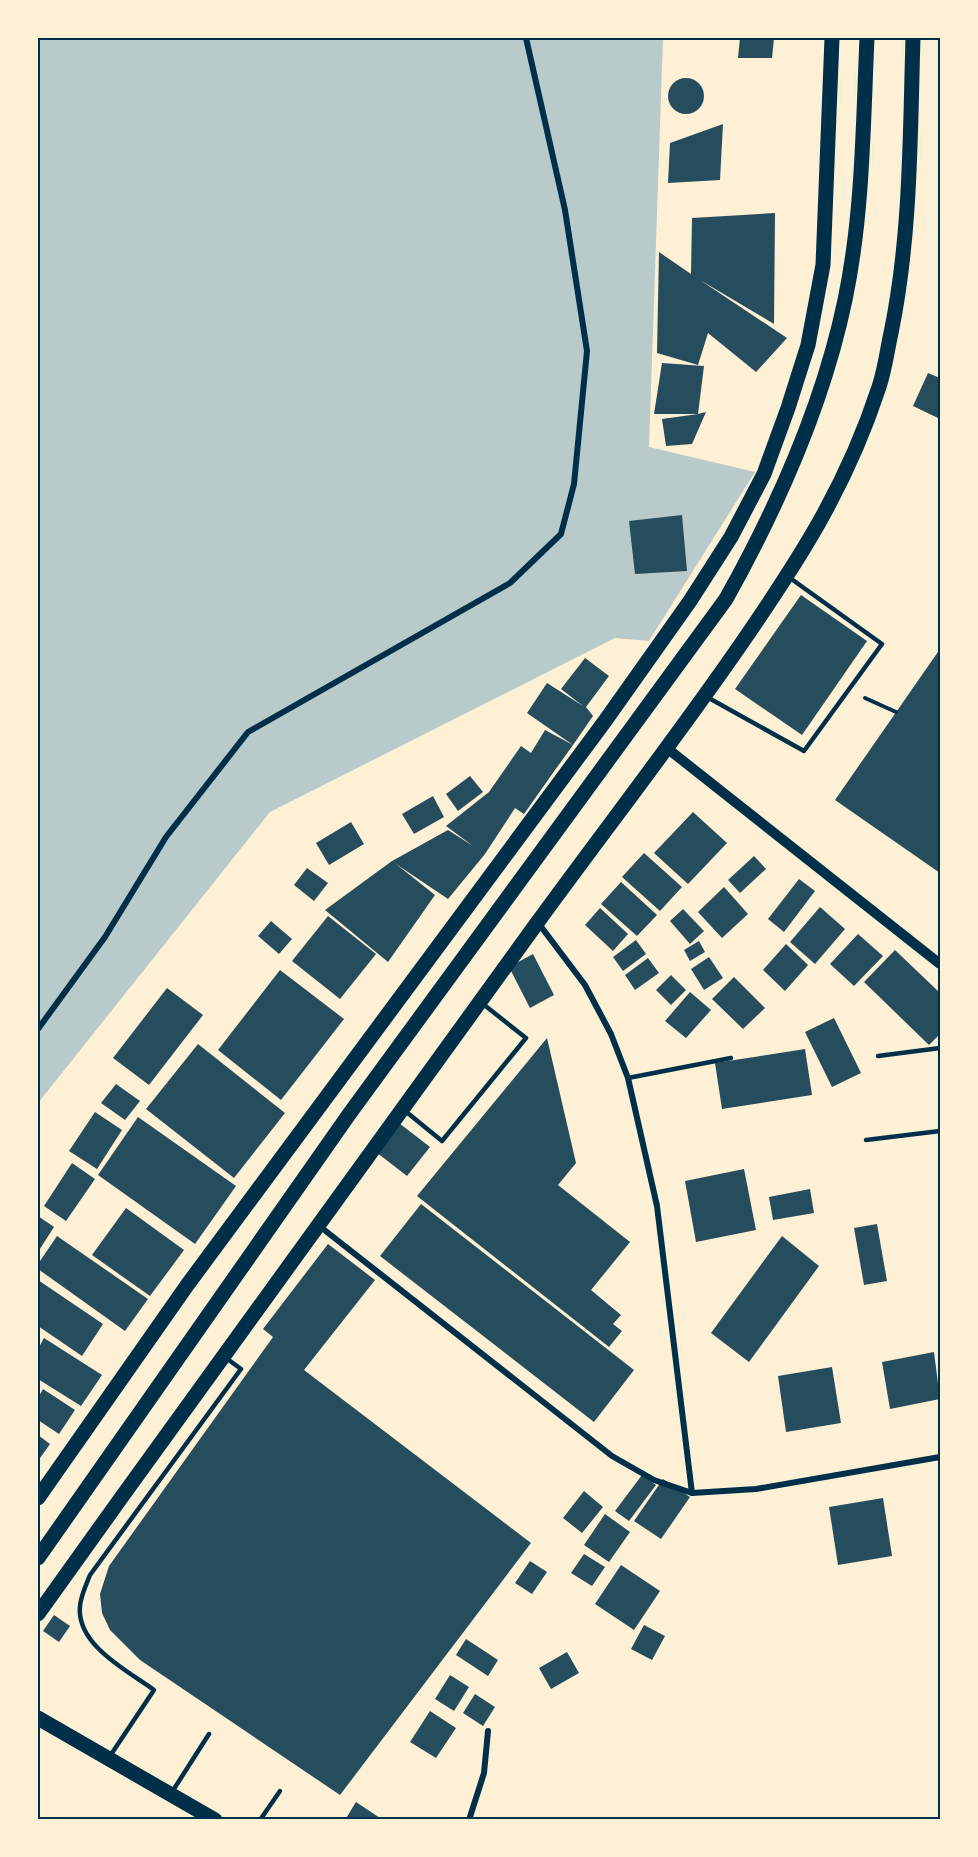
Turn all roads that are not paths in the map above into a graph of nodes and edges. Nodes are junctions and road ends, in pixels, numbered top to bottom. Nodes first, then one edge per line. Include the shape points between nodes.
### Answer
1 (526, 38) edge
2 (832, 38) edge
3 (867, 38) edge
4 (913, 38) edge
5 (788, 576) junction
6 (705, 696) junction
7 (668, 749) junction
8 (537, 922) junction
9 (940, 964) edge
10 (481, 1002) junction
11 (38, 1029) edge
12 (940, 1048) edge
13 (878, 1056) dead end
14 (731, 1058) dead end
15 (628, 1078) junction
16 (402, 1109) junction
17 (940, 1131) edge
18 (866, 1140) dead end
19 (318, 1225) junction
20 (222, 1355) junction
21 (940, 1456) edge
22 (692, 1492) junction
23 (38, 1498) edge
24 (38, 1558) edge
25 (38, 1614) edge
26 (38, 1718) edge
27 (488, 1731) dead end
28 (209, 1734) dead end
29 (108, 1758) junction
30 (280, 1791) dead end
31 (171, 1794) junction
32 (215, 1820) edge
33 (260, 1820) edge
34 (469, 1820) edge

1 - 11 street via 565,210 587,351 574,483 561,534 510,583 248,732 166,837 105,936
2 - 23 main road via 824,265 808,345 764,474 731,537 605,721 188,1284
3 - 24 main road via 859,200 845,301 811,415 784,486 753,550 726,599 350,1113
4 - 5 main road via 908,199 899,295 881,381 859,444 827,512
5 - 6 main road
5 - 6 lane via 882,644 804,751
6 - 7 main road
7 - 8 main road
7 - 9 street
8 - 10 main road
8 - 15 street via 585,985 611,1034
10 - 16 main road
10 - 16 lane via 526,1038 442,1142
12 - 13 lane
14 - 15 lane
15 - 22 street via 657,1206
16 - 19 main road
17 - 18 lane
19 - 20 main road
19 - 22 street via 612,1456 654,1480
20 - 25 main road
20 - 29 lane via 241,1369 90,1575 82,1594 83,1626 93,1643 154,1690
21 - 22 street via 756,1489
26 - 29 main road
27 - 34 street via 484,1773
28 - 31 lane
29 - 31 main road
30 - 33 lane
31 - 32 main road

